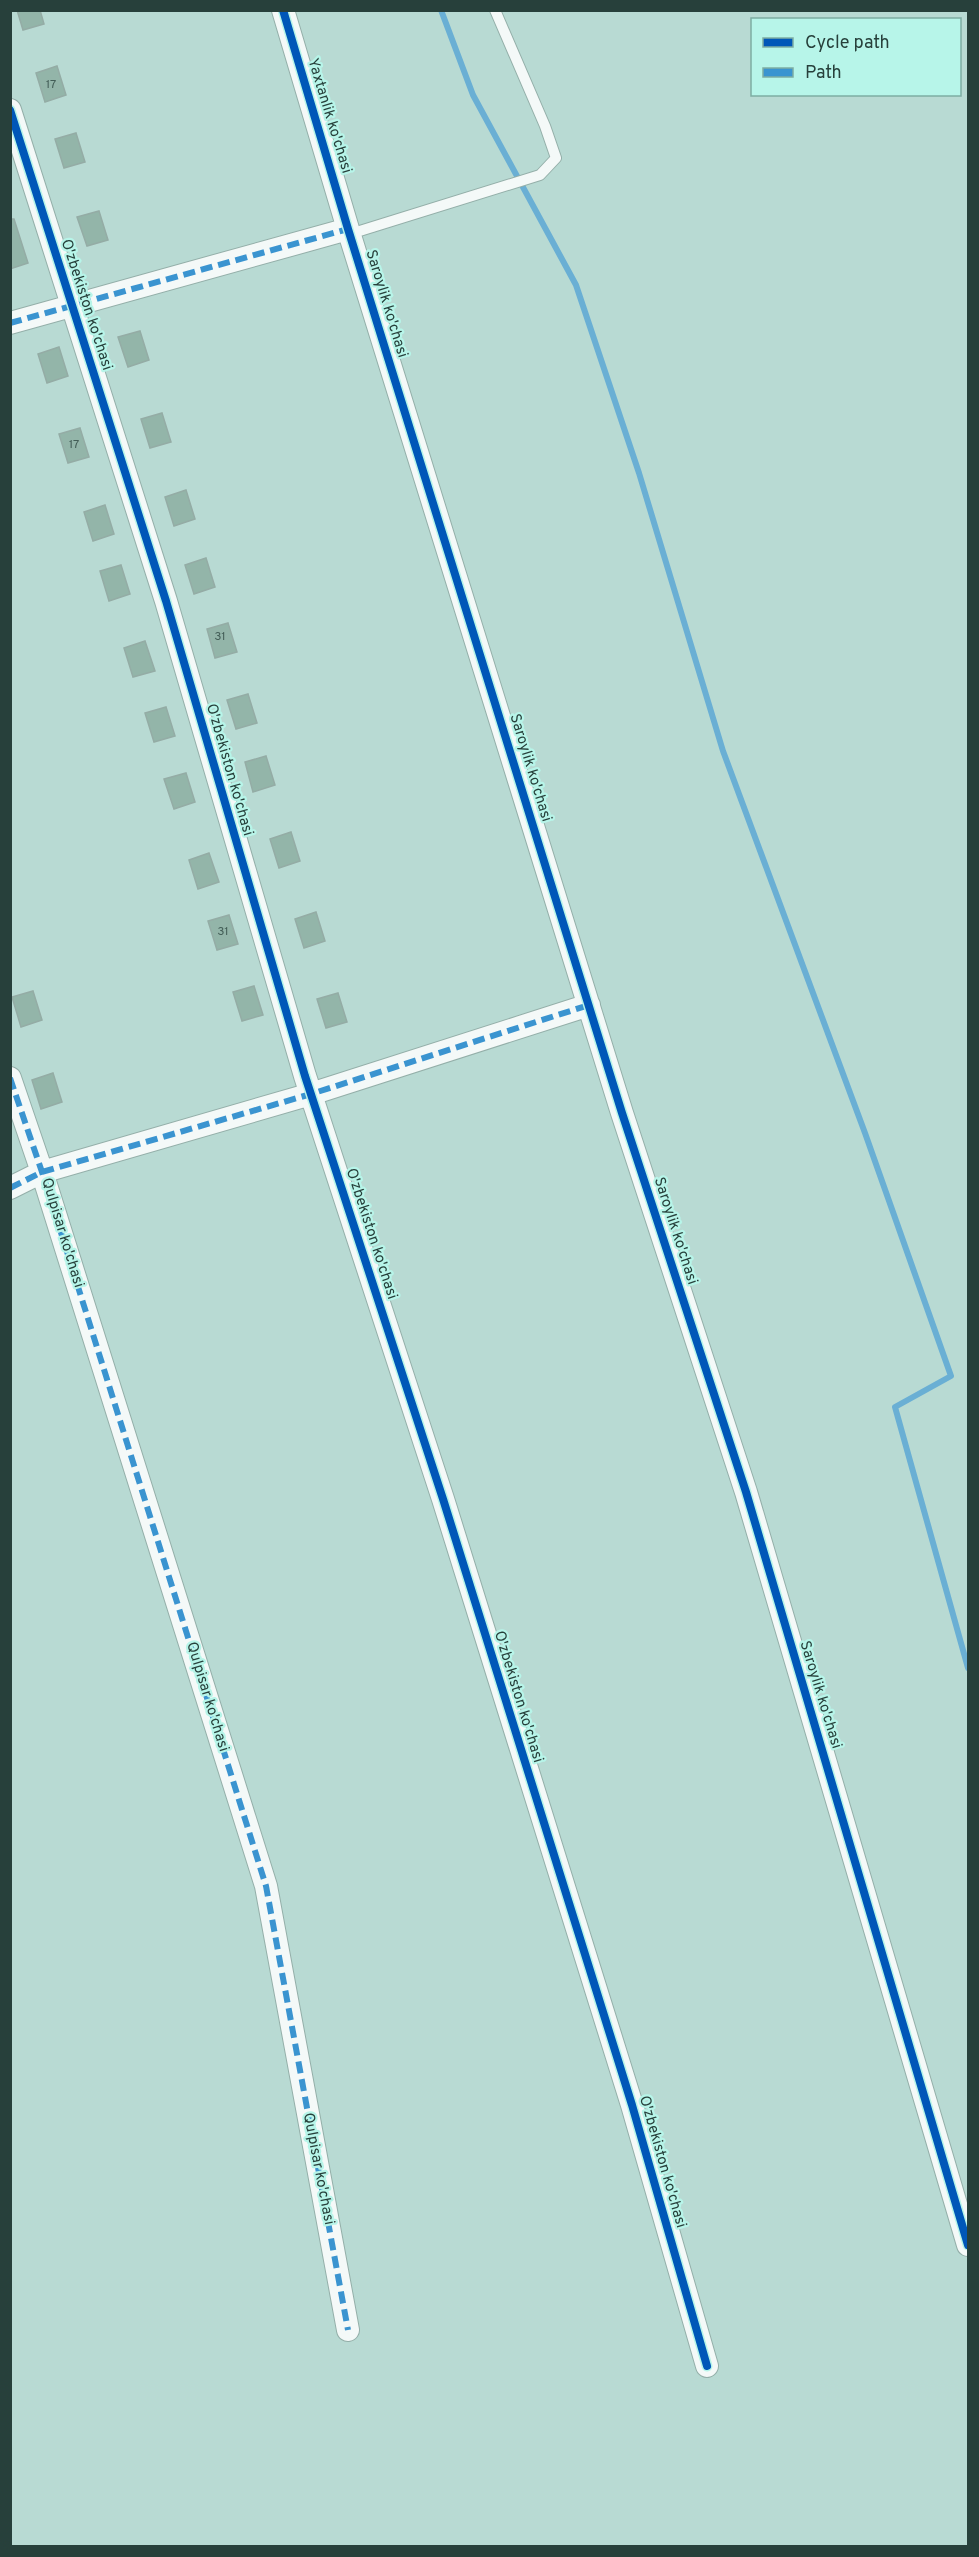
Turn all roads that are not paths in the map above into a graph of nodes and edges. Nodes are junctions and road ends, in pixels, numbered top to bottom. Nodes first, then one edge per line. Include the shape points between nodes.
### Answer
1 (283, 10) edge
2 (495, 10) edge
3 (10, 110) edge
4 (349, 232) junction
5 (72, 305) junction
6 (10, 323) edge
7 (589, 1005) junction
8 (10, 1078) edge
9 (311, 1094) junction
10 (42, 1172) junction
11 (10, 1188) edge
12 (969, 2245) edge
13 (348, 2330) dead end
14 (707, 2366) dead end

1 - 4 street, Yaxtanlik ko'chasi
2 - 4 lane via 556,158 540,176
3 - 5 street, O'zbekiston ko'chasi
4 - 5 street
4 - 7 street, Saroylik ko'chasi
5 - 6 street
5 - 9 street, O'zbekiston ko'chasi via 166,601
7 - 9 street
7 - 12 street, Saroylik ko'chasi via 746,1492
8 - 10 street, Qulpisar ko'chasi
9 - 10 street
9 - 14 street, O'zbekiston ko'chasi via 443,1499 632,2104
10 - 11 street
10 - 13 street, Qulpisar ko'chasi via 266,1886

